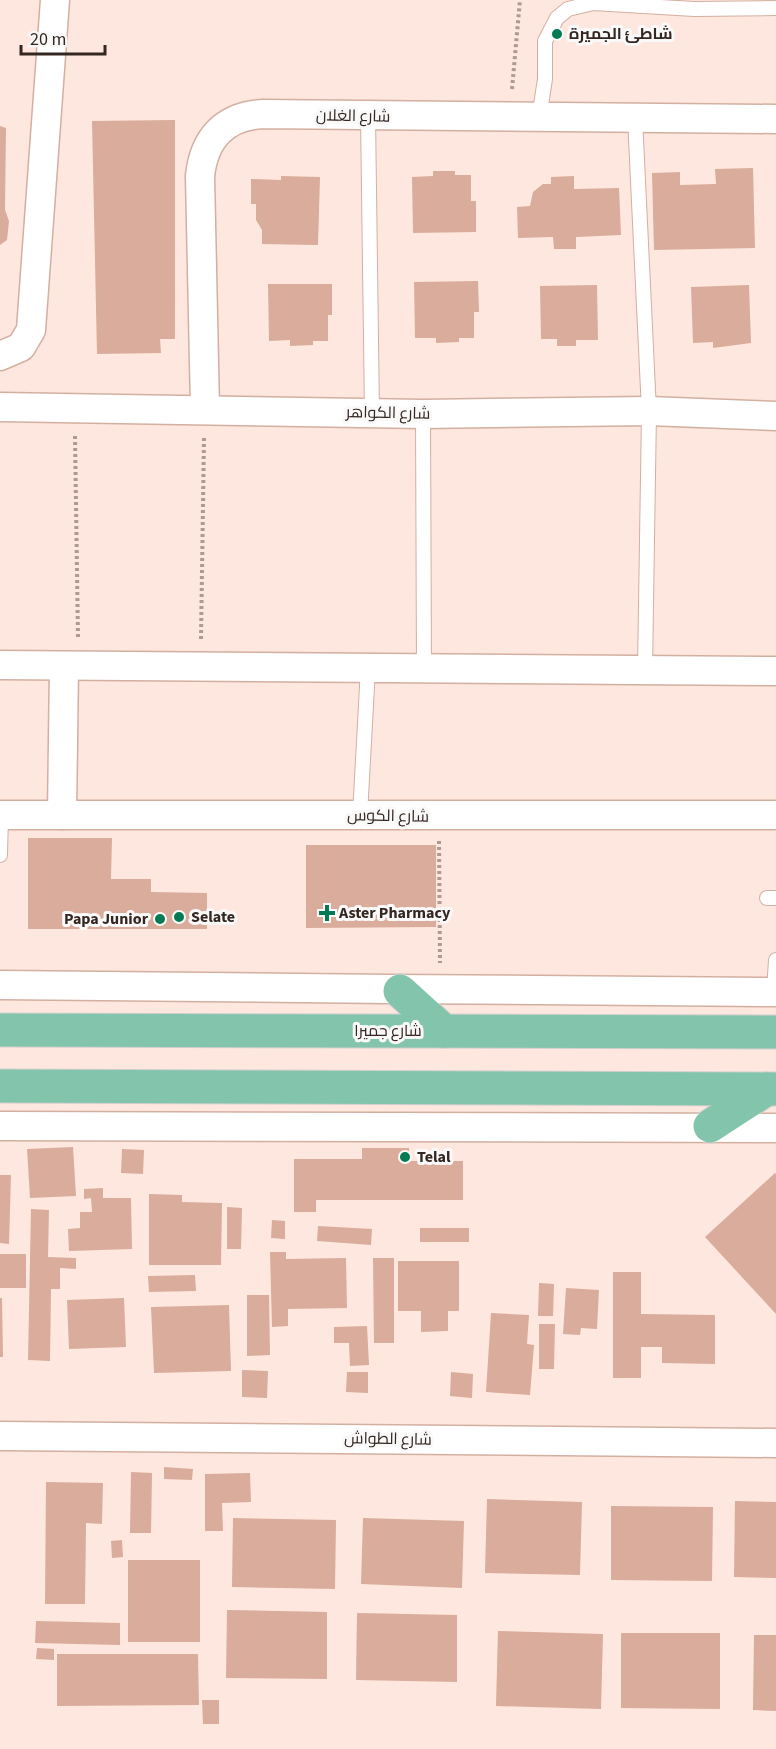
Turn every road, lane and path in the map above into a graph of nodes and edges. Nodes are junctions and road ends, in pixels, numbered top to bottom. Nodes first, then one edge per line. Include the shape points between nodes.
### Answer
1 (55, 0) edge
2 (520, 0) edge
3 (776, 8) edge
4 (368, 116) junction
5 (509, 117) junction
6 (539, 118) junction
7 (635, 118) junction
8 (776, 118) edge
9 (0, 356) edge
10 (0, 407) edge
11 (75, 408) junction
12 (205, 409) junction
13 (649, 411) junction
14 (372, 413) junction
15 (423, 414) junction
16 (776, 416) edge
17 (0, 666) edge
18 (71, 666) junction
19 (200, 667) junction
20 (368, 668) junction
21 (424, 669) junction
22 (645, 670) junction
23 (776, 671) edge
24 (0, 815) edge
25 (62, 815) junction
26 (360, 815) junction
27 (776, 815) edge
28 (439, 816) junction
29 (0, 855) edge
30 (776, 960) edge
31 (0, 985) edge
32 (400, 991) junction
33 (441, 991) junction
34 (775, 992) edge
35 (0, 1030) edge
36 (444, 1031) junction
37 (776, 1032) edge
38 (0, 1086) edge
39 (771, 1089) edge
40 (0, 1126) edge
41 (710, 1126) junction
42 (776, 1128) edge
43 (0, 1436) edge
44 (776, 1443) edge

1 - 9 street via 31,330 21,348
2 - 5 path
3 - 6 lane via 694,9 593,3 568,9 557,18 544,41 545,79
4 - 5 street, شارع الغلان
4 - 12 street, شارع الغلان via 246,115 217,131 208,144 200,176
4 - 14 lane
5 - 6 street, شارع الغلان
6 - 7 street, شارع الغلان
7 - 8 street, شارع الغلان
7 - 13 lane
10 - 11 street, شارع الكواهر
11 - 12 street, شارع الكواهر
11 - 18 path
12 - 14 street, شارع الكواهر
12 - 19 path
13 - 15 street, شارع الكواهر
13 - 16 street, شارع الكواهر
13 - 22 lane
14 - 15 street, شارع الكواهر
15 - 21 lane
17 - 18 street
18 - 19 street
18 - 25 street
19 - 20 street
20 - 21 street
20 - 26 lane
21 - 22 street
22 - 23 street
24 - 25 street, شارع الكوس
24 - 29 lane
25 - 26 street, شارع الكوس
26 - 28 street, شارع الكوس
27 - 28 street, شارع الكوس
28 - 33 path
30 - 34 lane
31 - 32 street
32 - 33 street
32 - 36 main road
33 - 34 street
35 - 36 main road, شارع جميرا
36 - 37 main road, شارع جميرا
38 - 39 main road
39 - 41 main road
40 - 41 street
41 - 42 street
43 - 44 street, شارع الطواش

